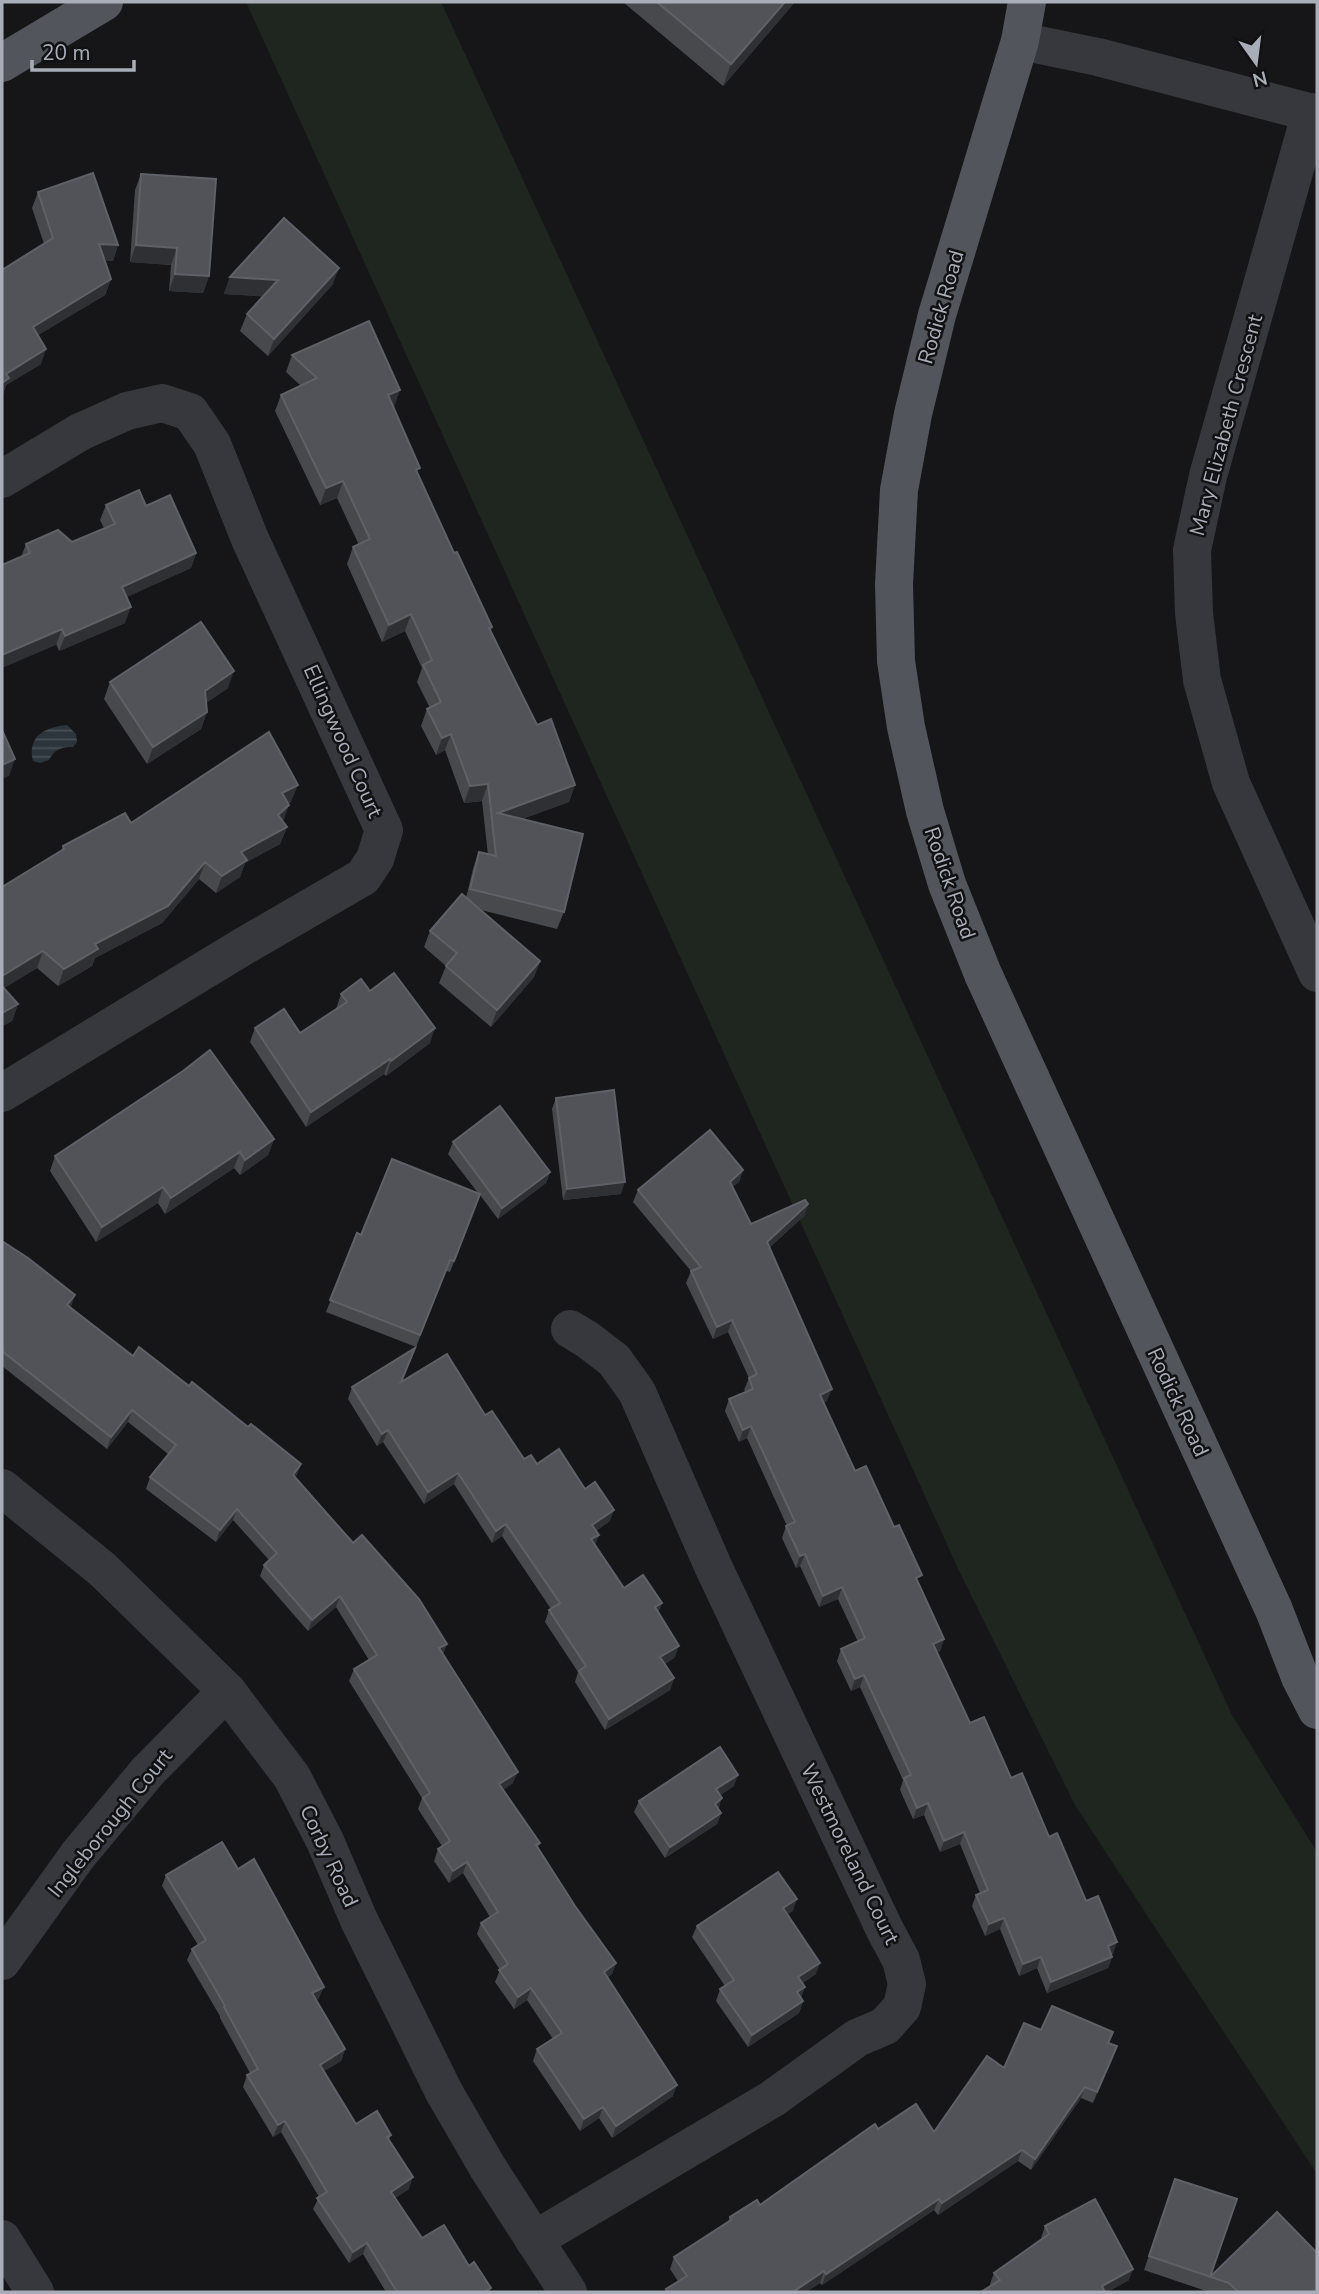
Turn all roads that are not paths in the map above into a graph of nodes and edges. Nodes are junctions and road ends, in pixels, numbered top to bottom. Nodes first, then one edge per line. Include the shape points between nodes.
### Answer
1 (104, 2) edge
2 (1027, 2) edge
3 (1020, 41) junction
4 (2, 64) edge
5 (1314, 113) edge
6 (2, 479) edge
7 (1317, 974) edge
8 (2, 1093) edge
9 (570, 1329) dead end
10 (2, 1488) edge
11 (227, 1690) junction
12 (1317, 1710) edge
13 (2, 1961) edge
14 (2, 2239) edge
15 (534, 2240) junction
16 (35, 2292) edge
17 (568, 2292) edge

1 - 4 main road
2 - 3 main road, Rodick Road
3 - 5 street
3 - 12 main road, Rodick Road via 937,315 899,490 896,662 906,727 947,884 984,974
5 - 7 street, Mary Elizabeth Crescent via 1208,476 1192,550 1202,680 1231,783
6 - 8 street, Ellingwood Court via 80,432 127,411 162,403 190,412 212,444 250,539 384,830 375,859 363,877
9 - 15 street, Westmoreland Court via 614,1360 637,1392 713,1566 901,1960 907,1984 902,2007 886,2026 857,2038 772,2099
10 - 11 street, Corby Road via 102,1569
11 - 13 street, Ingleborough Court via 139,1781 78,1855
11 - 15 street, Corby Road via 292,1777 444,2092
14 - 16 street
15 - 17 street, Corby Road

